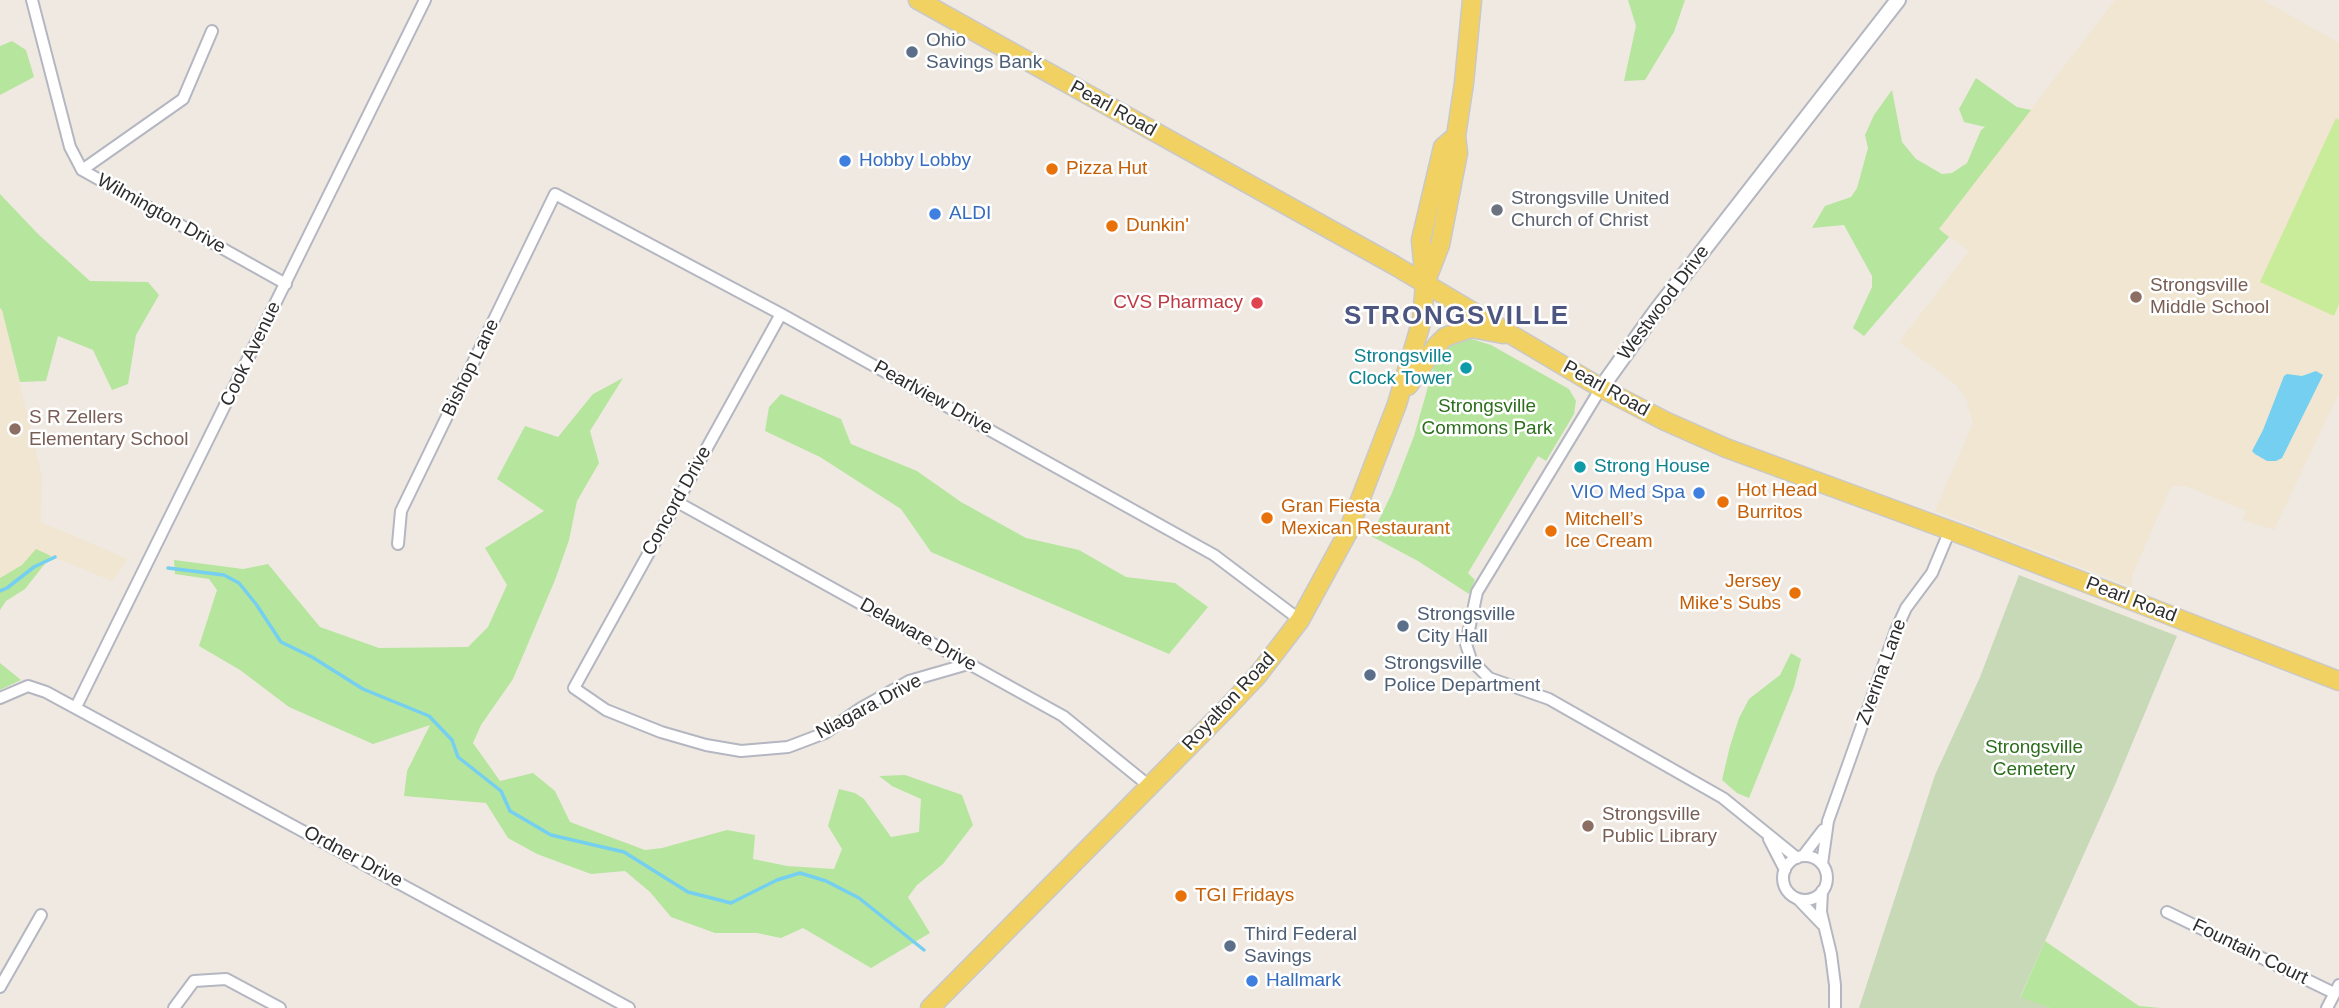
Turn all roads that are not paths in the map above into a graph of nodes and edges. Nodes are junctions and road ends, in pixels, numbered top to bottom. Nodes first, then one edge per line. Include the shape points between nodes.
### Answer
1 (32, 0) edge
2 (425, 0) edge
3 (918, 0) edge
4 (1472, 0) edge
5 (1898, 0) edge
6 (212, 31) dead end
7 (82, 170) junction
8 (555, 194) joint
9 (286, 284) junction
10 (1425, 284) junction
11 (781, 314) junction
12 (1514, 336) junction
13 (1601, 388) junction
14 (1397, 404) junction
15 (677, 502) junction
16 (1950, 530) junction
17 (398, 544) dead end
18 (1300, 620) junction
19 (968, 664) junction
20 (2339, 681) edge
21 (574, 688) joint
22 (0, 698) edge
23 (76, 707) junction
24 (1148, 785) junction
25 (1828, 821) junction
26 (1765, 834) junction
27 (1800, 857) junction
28 (1822, 864) junction
29 (1785, 870) junction
30 (1822, 891) junction
31 (1798, 899) junction
32 (2167, 912) dead end
33 (41, 915) dead end
34 (1824, 926) junction
35 (0, 987) edge
36 (2336, 989) edge
37 (174, 1008) edge
38 (279, 1008) edge
39 (629, 1008) edge
40 (930, 1008) edge
41 (1835, 1008) edge
42 (2327, 1008) edge

1 - 7 street, Wilmington Drive via 70,147
2 - 9 street, Cook Avenue
3 - 10 main road, Pearl Road
4 - 10 main road, Royalton Road via 1456,136 1443,147 1421,240
5 - 13 street, Westwood Drive
6 - 7 street via 183,99
7 - 9 street, Wilmington Drive
8 - 11 street, Pearlview Drive
8 - 17 street, Bishop Lane via 401,511
9 - 23 street, Cook Avenue
10 - 12 main road, Pearl Road
10 - 14 main road, Royalton Road via 1422,320
11 - 15 street, Concord Drive
11 - 18 street, Pearlview Drive via 1214,555
12 - 13 main road, Pearl Road
12 - 14 main road via 1471,328 1445,337
13 - 16 main road, Pearl Road via 1726,448
13 - 26 street, Westwood Drive via 1477,592 1468,653 1489,678 1549,699 1723,798
14 - 18 main road, Royalton Road via 1347,534
15 - 19 street, Delaware Drive
15 - 21 street, Concord Drive
16 - 20 main road, Pearl Road
16 - 25 street, Zverina Lane via 1932,573 1896,629
18 - 24 main road, Royalton Road via 1257,676
19 - 21 street, Niagara Drive via 909,681 825,733 788,747 741,751 661,732 606,709
19 - 24 street, Delaware Drive via 1063,716
22 - 23 street, Ordner Drive via 28,687
23 - 39 street, Ordner Drive
24 - 40 main road, Royalton Road
25 - 27 street, Zverina Lane
25 - 28 street, Zverina Lane
26 - 27 street, Westwood Drive
26 - 29 street, Westwood Drive
27 - 28 street
27 - 29 street
28 - 30 street via 1826,876
29 - 31 street via 1784,885
30 - 31 street via 1813,898
30 - 34 street
31 - 34 street
32 - 36 street, Fountain Court
33 - 35 street
34 - 41 street via 1832,954
36 - 42 street
37 - 38 street via 194,981 226,979

